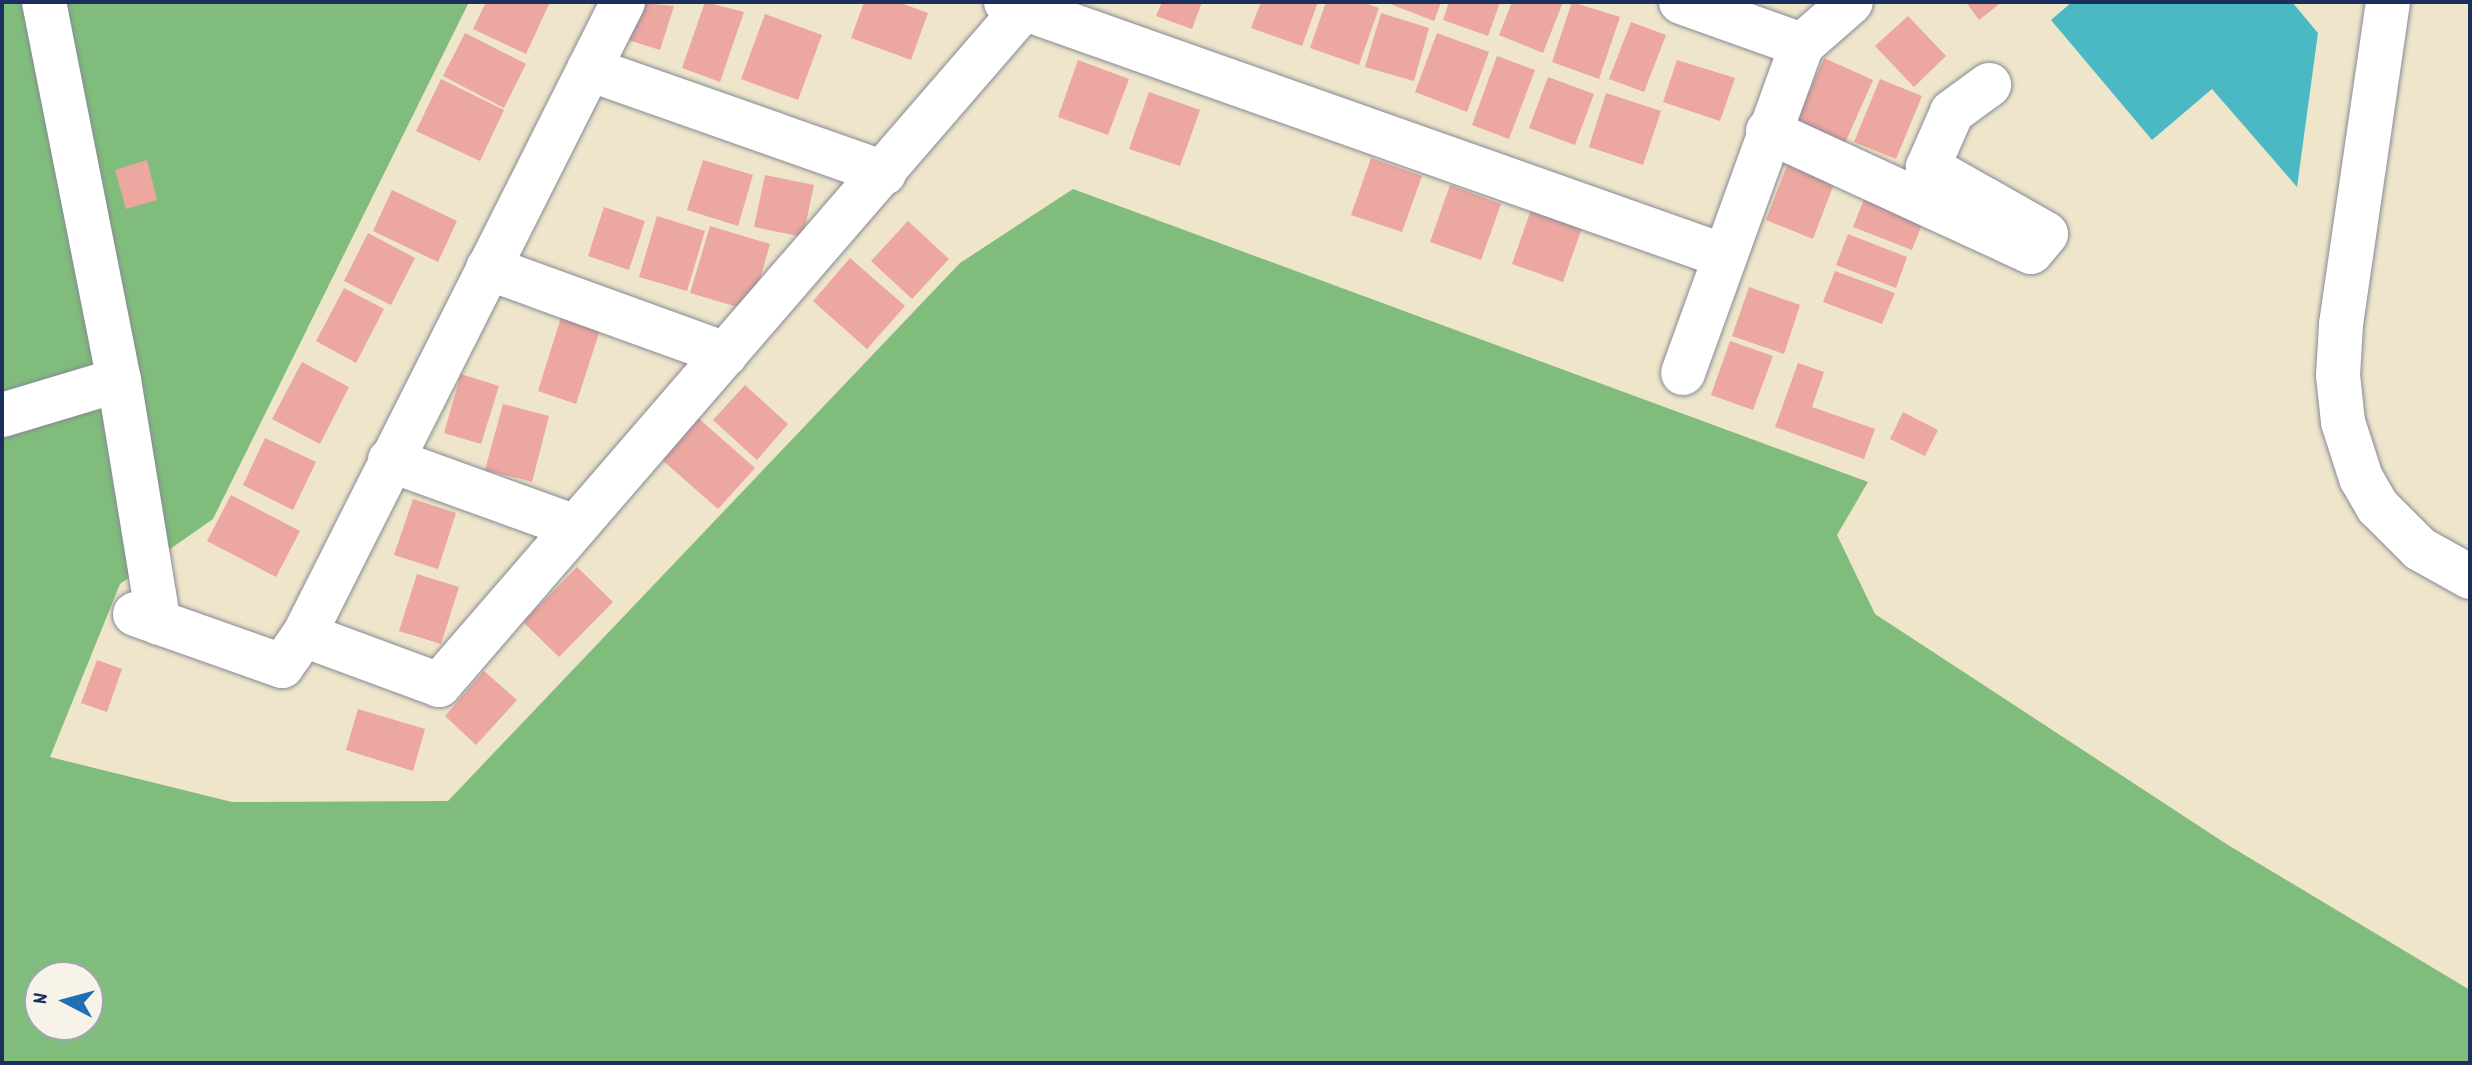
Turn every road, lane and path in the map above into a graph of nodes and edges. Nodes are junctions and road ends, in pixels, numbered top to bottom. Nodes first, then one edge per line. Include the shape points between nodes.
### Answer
1 (44, 2) edge
2 (623, 2) edge
3 (1681, 2) edge
4 (1851, 2) edge
5 (1015, 5) edge
6 (2380, 9) edge
7 (1802, 45) junction
8 (589, 69) junction
9 (1989, 85) dead end
10 (1768, 131) junction
11 (884, 173) junction
12 (1724, 256) junction
13 (488, 268) junction
14 (726, 354) junction
15 (1683, 373) dead end
16 (119, 380) junction
17 (2, 415) edge
18 (390, 460) junction
19 (575, 527) junction
20 (2470, 577) edge
21 (304, 635) junction

1 - 16 street
2 - 8 street
3 - 7 street
4 - 7 street
5 - 11 street
5 - 12 street
6 - 20 street via 2341,325 2338,375 2343,422 2361,478 2378,507 2420,549
7 - 10 street
8 - 11 street
8 - 13 street
9 - 10 street via 1952,112 1928,167 2046,234 2031,252
10 - 12 street
11 - 14 street
12 - 15 street
13 - 14 street
13 - 18 street
14 - 19 street
16 - 17 street
16 - 21 street via 147,619 282,666
18 - 19 street
18 - 21 street
19 - 21 street via 439,685

